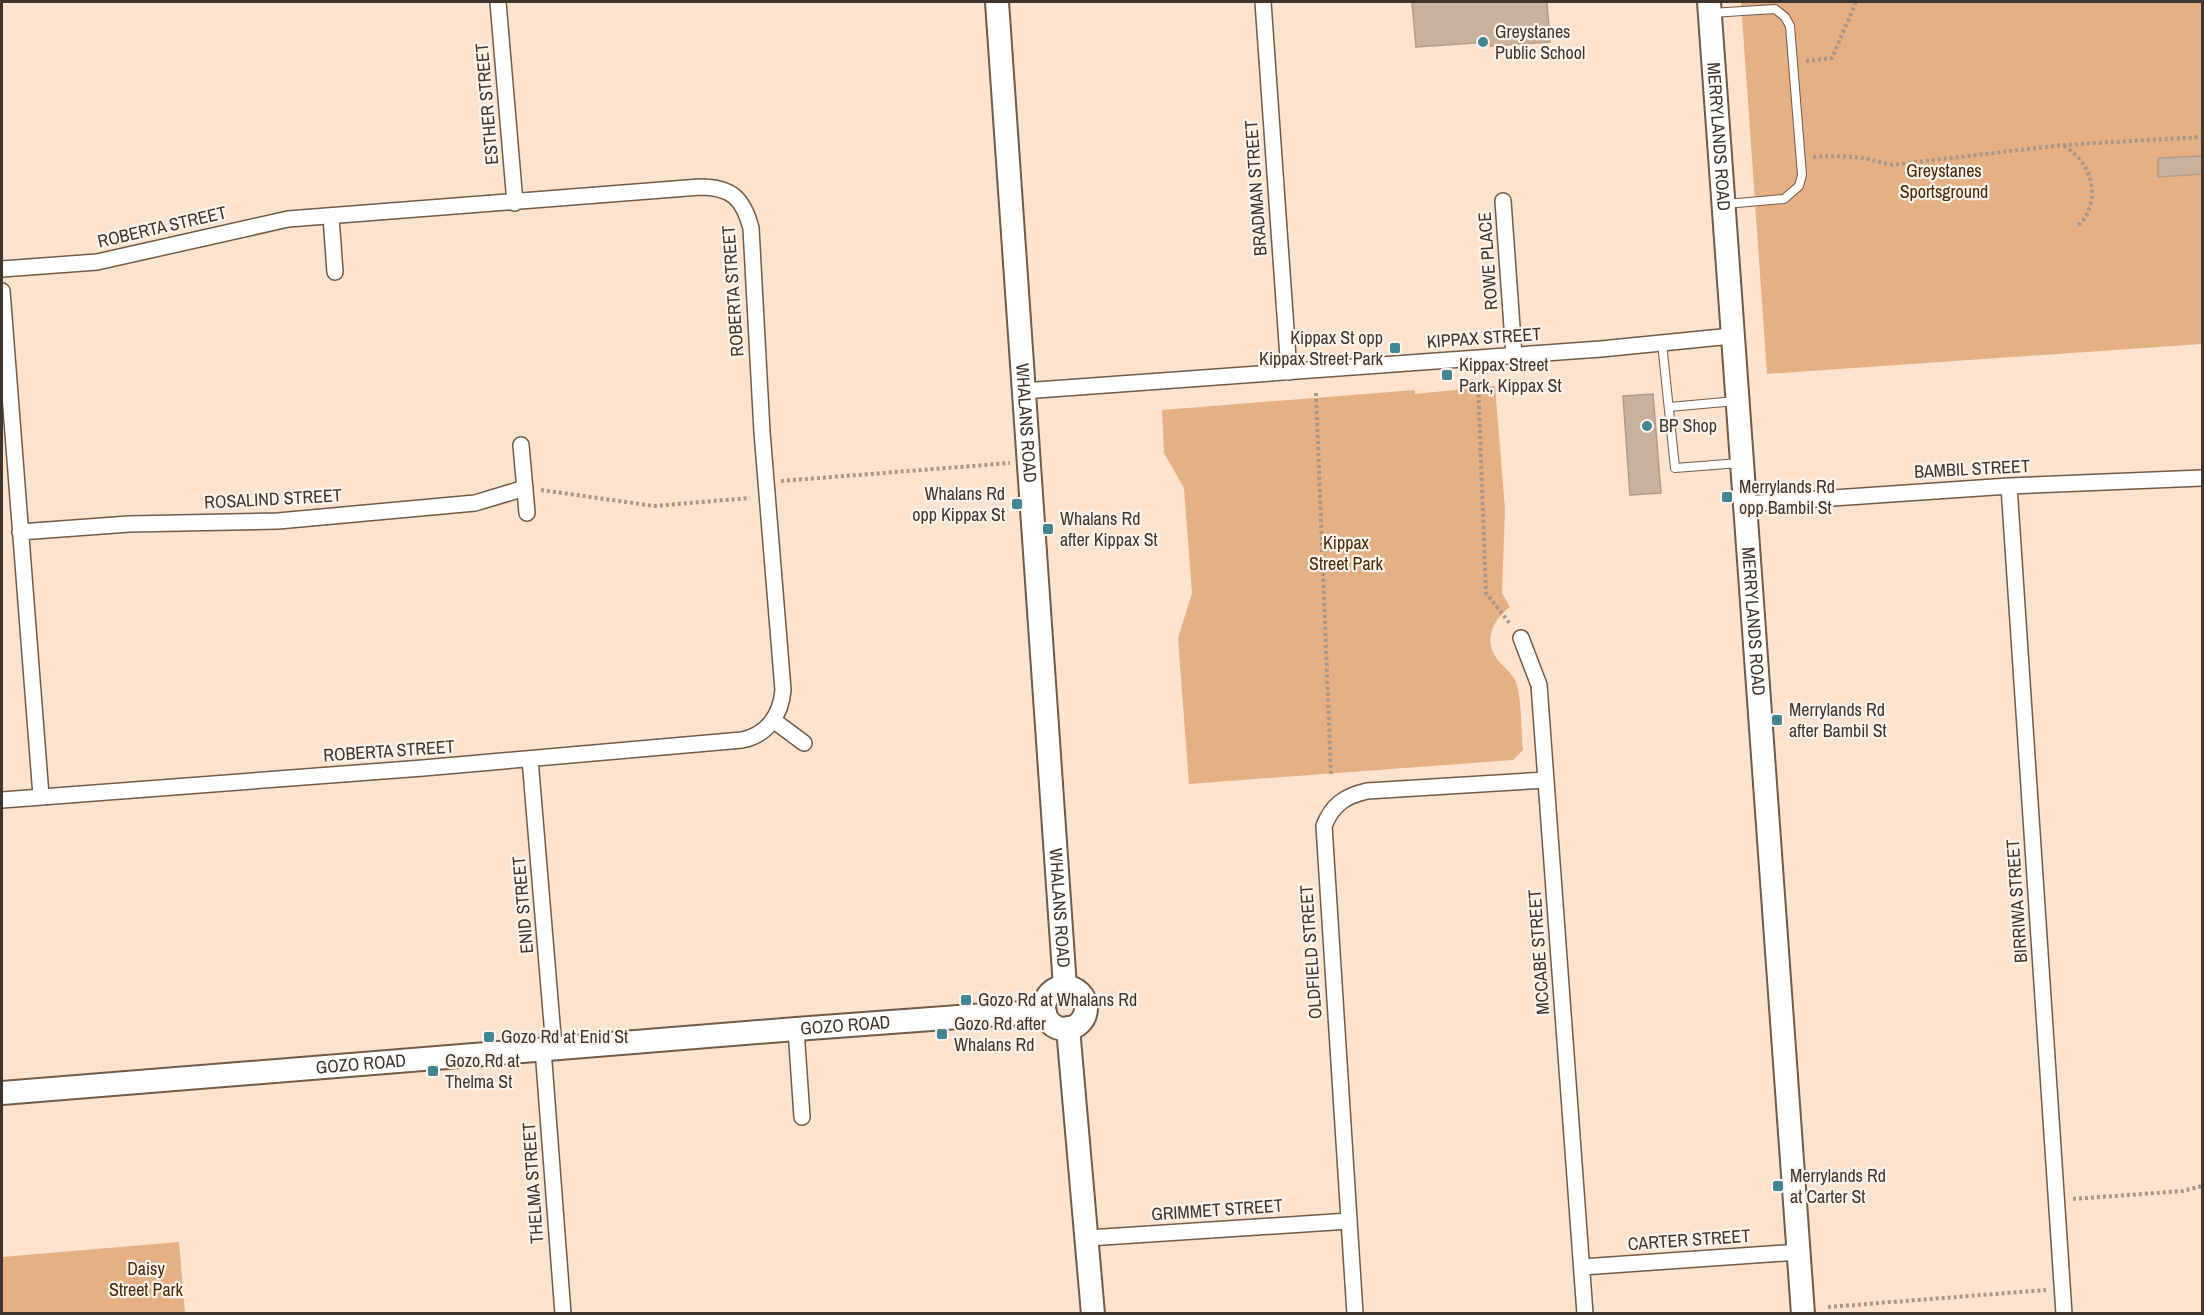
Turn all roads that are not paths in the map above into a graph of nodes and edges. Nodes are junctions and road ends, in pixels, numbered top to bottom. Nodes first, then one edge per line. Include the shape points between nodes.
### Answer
1 (498, 2) edge
2 (997, 2) edge
3 (1263, 2) edge
4 (1709, 7) edge
5 (1503, 201) dead end
6 (515, 203) junction
7 (1723, 204) junction
8 (331, 217) junction
9 (2, 269) edge
10 (335, 272) dead end
11 (2, 291) edge
12 (1732, 336) junction
13 (1662, 343) junction
14 (1514, 355) junction
15 (1289, 372) junction
16 (1023, 391) junction
17 (1736, 400) junction
18 (1669, 406) junction
19 (521, 445) dead end
20 (1741, 462) junction
21 (2202, 478) edge
22 (2009, 486) junction
23 (525, 488) junction
24 (1745, 504) junction
25 (527, 513) dead end
26 (20, 532) junction
27 (1521, 638) road end
28 (773, 720) junction
29 (804, 743) dead end
30 (530, 759) junction
31 (1546, 780) junction
32 (41, 796) junction
33 (2, 800) edge
34 (1065, 987) junction
35 (1045, 1013) junction
36 (1068, 1028) junction
37 (796, 1029) junction
38 (548, 1049) junction
39 (2, 1093) edge
40 (802, 1118) dead end
41 (1349, 1221) junction
42 (1088, 1238) junction
43 (1799, 1252) junction
44 (1582, 1267) junction
45 (563, 1314) edge
46 (1093, 1314) edge
47 (1355, 1314) edge
48 (1585, 1314) edge
49 (1803, 1314) edge
50 (2064, 1314) edge

1 - 6 street, ESTHER STREET
2 - 16 street, WHALANS ROAD
3 - 15 street, BRADMAN STREET
4 - 7 street, MERRYLANDS ROAD
4 - 7 lane via 1775,9 1785,17 1790,26 1801,158 1799,186 1784,200
5 - 14 street, ROWE PLACE
6 - 8 street, ROBERTA STREET
6 - 28 street, ROBERTA STREET via 700,187 723,189 743,206 751,228 762,432 783,690
7 - 12 street, MERRYLANDS ROAD
8 - 9 street, ROBERTA STREET via 277,221 97,262
8 - 10 street
11 - 26 street
12 - 13 street, KIPPAX STREET
12 - 17 street, MERRYLANDS ROAD
13 - 14 street, KIPPAX STREET
13 - 18 lane
14 - 15 street, KIPPAX STREET
15 - 16 street, KIPPAX STREET
16 - 34 street, WHALANS ROAD
17 - 18 lane
17 - 20 street, MERRYLANDS ROAD
18 - 20 lane via 1675,468
19 - 23 street
20 - 24 street, MERRYLANDS ROAD
21 - 22 street, BAMBIL STREET
22 - 24 street, BAMBIL STREET
22 - 50 street, BIRRIWA STREET
23 - 25 street
23 - 26 street, ROSALIND STREET via 475,503 290,520 129,524
24 - 43 street, MERRYLANDS ROAD
26 - 32 street
27 - 31 street, MCCABE STREET via 1539,685
28 - 29 street
28 - 30 street, ROBERTA STREET via 761,733 742,740
30 - 32 street, ROBERTA STREET
30 - 38 street, ENID STREET
31 - 41 street, OLDFIELD STREET via 1367,791 1345,797 1328,816 1323,839
31 - 44 street, MCCABE STREET
32 - 33 street, ROBERTA STREET
34 - 35 street via 1049,994
34 - 36 street via 1080,994 1085,1007 1082,1020
35 - 36 street via 1054,1026
35 - 37 street, GOZO ROAD
36 - 42 street
37 - 38 street, GOZO ROAD
37 - 40 street
38 - 39 street, GOZO ROAD
38 - 45 street, THELMA STREET
41 - 42 street, GRIMMET STREET
41 - 47 street, OLDFIELD STREET
42 - 46 street
43 - 44 street, CARTER STREET
43 - 49 street, MERRYLANDS ROAD
44 - 48 street

